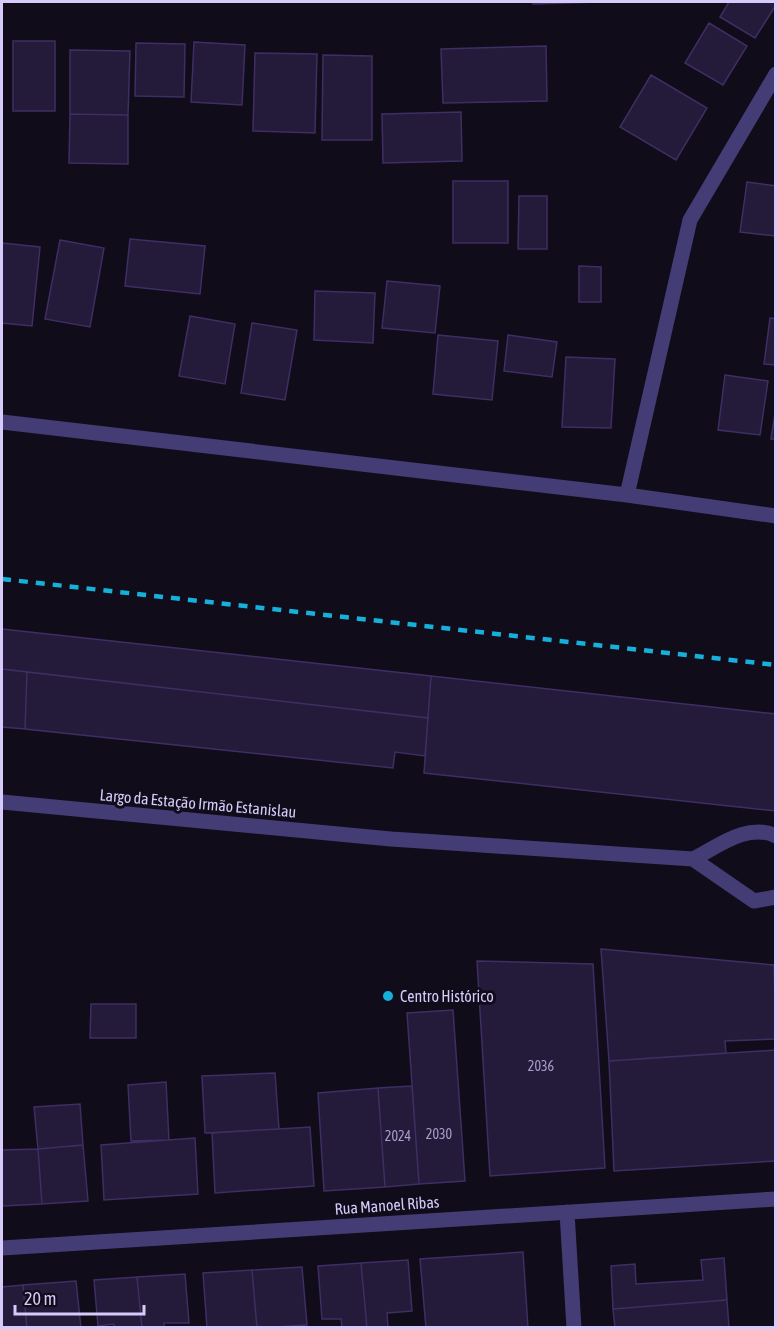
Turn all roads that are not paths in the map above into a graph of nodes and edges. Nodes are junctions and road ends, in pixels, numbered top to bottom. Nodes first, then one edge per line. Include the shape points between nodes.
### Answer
1 (776, 74) edge
2 (2, 422) edge
3 (627, 495) junction
4 (776, 516) edge
5 (2, 802) edge
6 (776, 836) edge
7 (693, 859) junction
8 (776, 897) edge
9 (776, 1199) edge
10 (567, 1212) junction
11 (2, 1248) edge
12 (574, 1328) edge

1 - 3 street via 690,220
2 - 3 street
3 - 4 street
5 - 7 street, Largo da Estação Irmão Estanislau via 391,839
6 - 7 street via 746,832
7 - 8 street via 754,901
9 - 10 street, Rua Manoel Ribas
10 - 11 street, Rua Manoel Ribas
10 - 12 street

